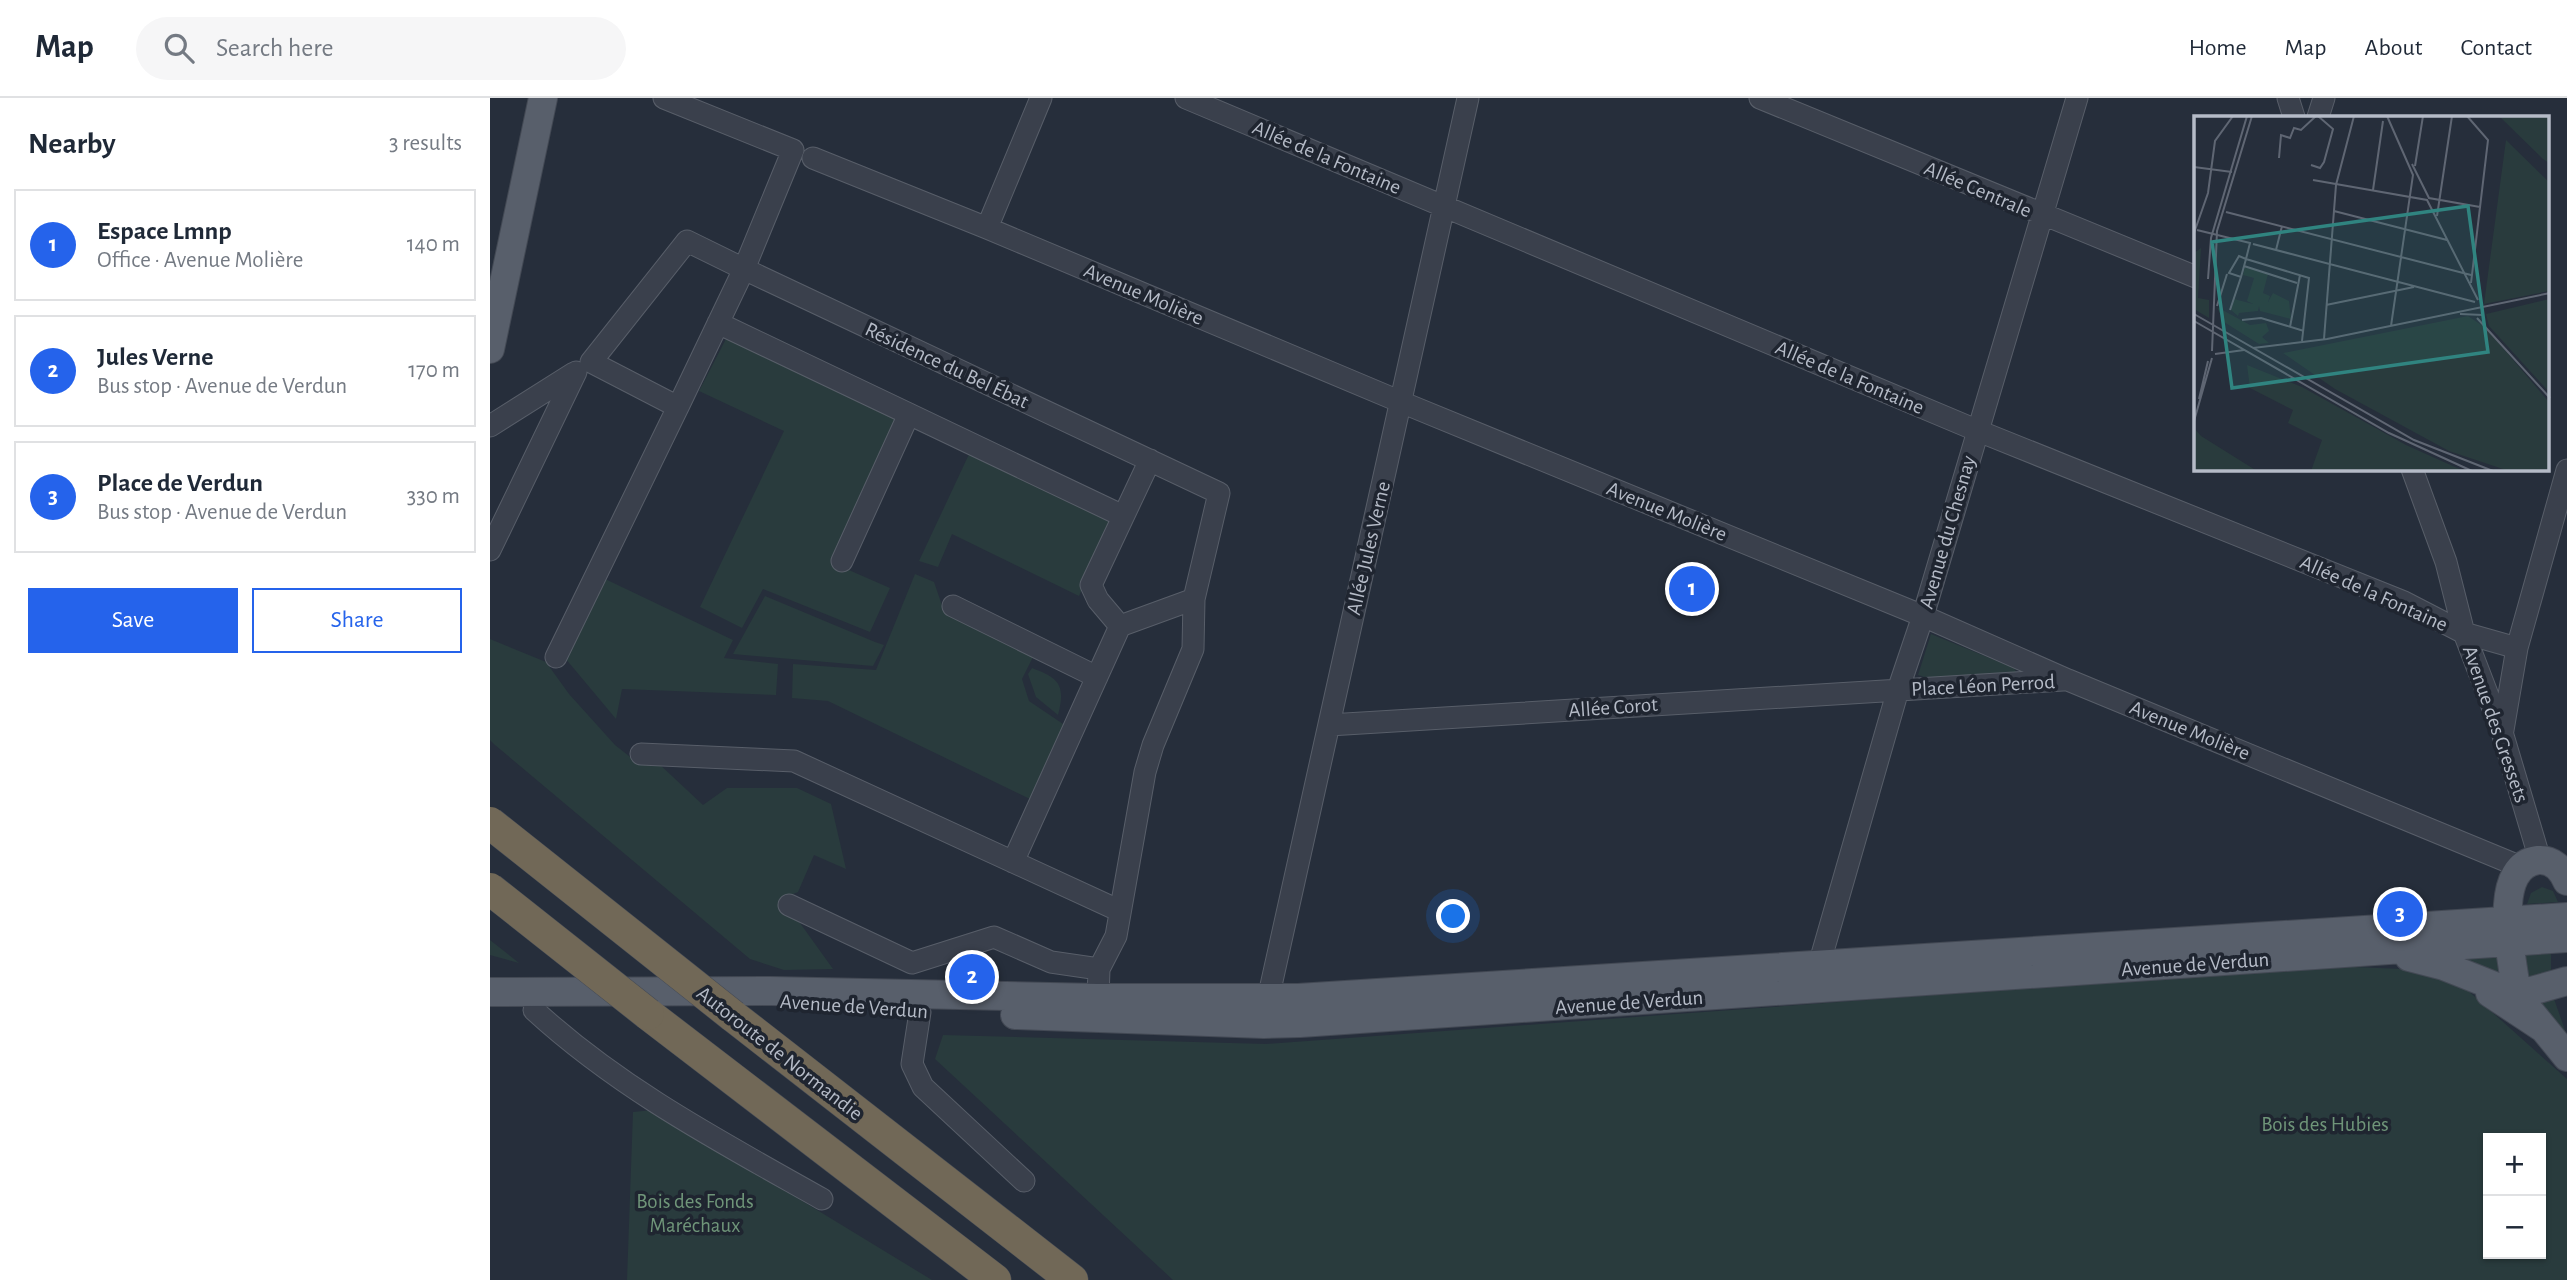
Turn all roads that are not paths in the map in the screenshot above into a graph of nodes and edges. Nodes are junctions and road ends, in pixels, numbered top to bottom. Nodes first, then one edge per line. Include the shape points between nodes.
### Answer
1 (523, 98) edge
2 (543, 98) edge
3 (664, 98) edge
4 (1041, 98) edge
5 (1186, 98) edge
6 (1468, 98) edge
7 (1760, 98) edge
8 (2077, 98) edge
9 (2288, 98) edge
10 (2323, 98) edge
11 (2294, 116) edge
12 (2318, 116) edge
13 (803, 154) junction
14 (1443, 206) junction
15 (2043, 216) junction
16 (988, 228) junction
17 (490, 254) edge
18 (744, 269) junction
19 (2194, 276) edge
20 (718, 323) junction
21 (490, 349) edge
22 (583, 367) junction
23 (1401, 402) junction
24 (678, 407) junction
25 (909, 414) junction
26 (490, 426) edge
27 (1976, 430) junction
28 (1150, 460) junction
29 (2567, 470) edge
30 (2413, 471) edge
31 (1123, 516) junction
32 (490, 550) edge
33 (842, 561) dead end
34 (1194, 599) junction
35 (953, 606) dead end
36 (1923, 616) junction
37 (1120, 626) junction
38 (2464, 633) junction
39 (2517, 648) junction
40 (556, 657) dead end
41 (1097, 677) junction
42 (2068, 680) junction
43 (1898, 690) junction
44 (1329, 725) junction
45 (2502, 732) junction
46 (641, 754) dead end
47 (490, 823) edge
48 (1013, 862) junction
49 (2530, 863) junction
50 (2567, 881) edge
51 (490, 889) edge
52 (789, 905) dead end
53 (1120, 911) junction
54 (2567, 917) edge
55 (2509, 931) junction
56 (2567, 938) edge
57 (2385, 951) junction
58 (1819, 965) junction
59 (1099, 969) junction
60 (2461, 973) junction
61 (491, 979) edge
62 (2567, 981) edge
63 (691, 991) junction
64 (2517, 995) junction
65 (1098, 998) junction
66 (1268, 999) junction
67 (641, 1003) junction
68 (534, 1010) junction
69 (490, 1011) edge
70 (920, 1012) junction
71 (2543, 1028) junction
72 (2567, 1057) edge
73 (1024, 1181) dead end
74 (822, 1199) dead end
75 (995, 1280) edge
76 (1072, 1280) edge

1 - 17 main road
2 - 21 main road
3 - 13 street, Avenue Molière
4 - 16 street
5 - 14 street, Allée de la Fontaine
6 - 14 street, Allée Jules Verne
7 - 15 street, Allée Centrale
8 - 15 street, Avenue du Chesnay
9 - 11 street
10 - 12 street
13 - 16 street, Avenue Molière
13 - 18 street
14 - 23 street, Allée Jules Verne
14 - 27 street, Allée de la Fontaine
15 - 19 street, Allée Centrale
15 - 27 street, Avenue du Chesnay
16 - 23 street, Avenue Molière
18 - 20 street
18 - 22 street, Résidence du Bel Ébat via 687,241
18 - 28 street, Résidence du Bel Ébat
20 - 24 street
20 - 25 street
22 - 24 street
22 - 26 street, Résidence du Bel Ébat
22 - 32 street, Résidence du Bel Ébat
23 - 36 street, Avenue Molière
23 - 44 street, Allée Jules Verne
24 - 40 street
25 - 31 street
25 - 33 street
27 - 36 street, Avenue du Chesnay
27 - 38 street, Allée de la Fontaine via 2404,602
28 - 31 street
28 - 34 street, Résidence du Bel Ébat via 1219,493
29 - 39 street
30 - 38 street, Avenue des Gressets via 2446,562
31 - 37 street via 1091,585
34 - 37 street
34 - 53 street, Résidence du Bel Ébat via 1194,649 1153,745
35 - 41 street
36 - 42 street, Avenue Molière
36 - 43 street, Avenue du Chesnay
37 - 41 street
38 - 39 street, Allée de la Fontaine
38 - 45 street, Avenue des Gressets
39 - 45 street
41 - 48 street
42 - 43 street, Place Léon Perrod
42 - 49 street, Avenue Molière
43 - 44 street, Allée Corot
43 - 58 street, Avenue du Chesnay
44 - 66 street, Allée Jules Verne
45 - 49 street, Avenue des Gressets
46 - 48 street via 794,761
47 - 76 highway, Autoroute de Normandie, bridge
48 - 53 street
49 - 50 main road via 2550,862
49 - 55 main road via 2511,880
51 - 67 highway, bridge
52 - 59 street via 912,963 994,937 1051,962
53 - 59 street, Résidence du Bel Ébat via 1116,936
54 - 55 main road, Avenue de Verdun
55 - 56 main road, Avenue de Verdun
55 - 57 main road, Avenue de Verdun
55 - 58 main road, Avenue de Verdun
55 - 64 main road
57 - 60 main road
57 - 70 main road, Avenue de Verdun via 1313,1023
58 - 66 main road, Avenue de Verdun
59 - 65 street, Résidence du Bel Ébat
60 - 64 main road
60 - 71 main road
61 - 67 main road, Avenue de Verdun
62 - 64 main road
63 - 65 main road, Avenue de Verdun
63 - 67 main road, Avenue de Verdun
63 - 70 main road, Avenue de Verdun
64 - 71 main road
65 - 66 main road, Avenue de Verdun
67 - 68 main road
67 - 75 highway
68 - 69 main road
68 - 74 street via 566,1039 665,1110
70 - 73 street via 912,1064 923,1087
71 - 72 main road

